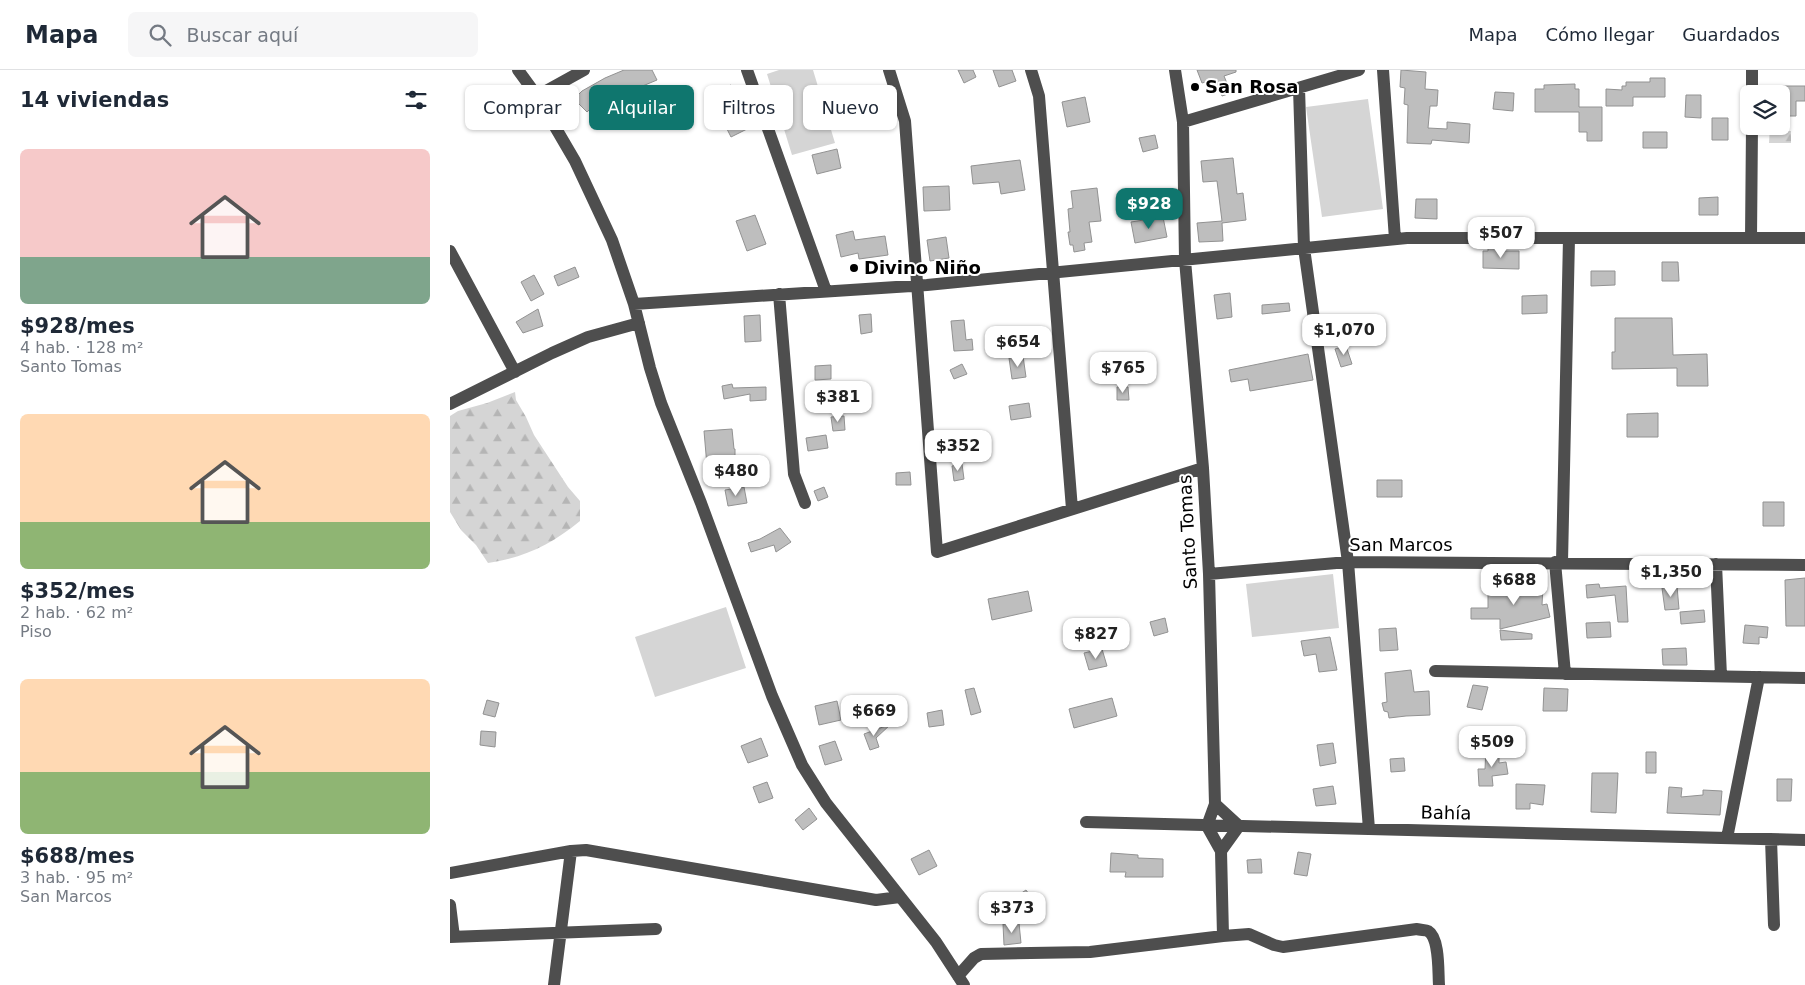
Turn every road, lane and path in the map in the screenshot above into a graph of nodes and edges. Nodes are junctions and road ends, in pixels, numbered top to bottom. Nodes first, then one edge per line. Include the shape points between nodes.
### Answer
1 (518, 70) edge
2 (584, 70) edge
3 (747, 70) edge
4 (889, 70) edge
5 (1031, 70) edge
6 (1175, 70) edge
7 (1359, 70) edge
8 (1383, 70) edge
9 (1752, 70) edge
10 (1318, 75) edge
11 (530, 85) edge
12 (557, 85) edge
13 (1752, 85) edge
14 (1299, 88) junction
15 (1183, 122) junction
16 (557, 130) edge
17 (1752, 135) edge
18 (1569, 238) junction
19 (1750, 238) junction
20 (1805, 238) edge
21 (1395, 239) junction
22 (1304, 248) junction
23 (450, 251) edge
24 (1184, 260) junction
25 (1052, 272) junction
26 (917, 285) junction
27 (826, 291) junction
28 (779, 294) junction
29 (634, 304) junction
30 (639, 323) junction
31 (515, 372) junction
32 (450, 404) edge
33 (1203, 468) junction
34 (805, 503) dead end
35 (1072, 509) junction
36 (1348, 562) junction
37 (1558, 562) junction
38 (1716, 564) junction
39 (1805, 565) edge
40 (1208, 574) junction
41 (1436, 671) dead end
42 (1564, 674) junction
43 (1720, 676) junction
44 (1760, 677) junction
45 (1805, 678) edge
46 (1215, 804) junction
47 (1086, 822) dead end
48 (1207, 826) junction
49 (1239, 826) junction
50 (1369, 829) junction
51 (1728, 838) junction
52 (1771, 839) junction
53 (1805, 840) edge
54 (571, 851) junction
55 (1221, 851) junction
56 (450, 873) edge
57 (900, 897) junction
58 (450, 906) edge
59 (1774, 926) dead end
60 (656, 930) dead end
61 (561, 933) junction
62 (1223, 936) junction
63 (452, 937) edge
64 (961, 980) edge
65 (554, 985) edge
66 (1439, 985) edge

1 - 11 street
2 - 12 street
3 - 27 street
4 - 26 street via 905,121
5 - 25 street via 1039,96
6 - 15 street, Santo Tomas
7 - 10 street
8 - 21 street
9 - 13 street
10 - 14 street
14 - 15 street
14 - 22 street
15 - 24 street, Santo Tomas
16 - 29 street via 612,240
17 - 19 street
18 - 19 street
18 - 21 street
18 - 37 street
19 - 20 street
21 - 22 street
22 - 24 street
22 - 36 street
23 - 31 street
24 - 25 street
24 - 33 street, Santo Tomas
25 - 26 street
25 - 35 street
26 - 27 street
26 - 35 street via 938,552
27 - 28 street
28 - 29 street
28 - 34 street via 794,474
29 - 30 street
30 - 31 street via 588,337
30 - 57 street via 661,403 792,745 813,785
31 - 32 street
33 - 35 street
33 - 40 street, Santo Tomas
36 - 37 street, San Marcos
36 - 40 street, San Marcos
36 - 50 street
37 - 38 street, San Marcos
37 - 42 street
38 - 39 street, San Marcos
38 - 43 street
40 - 46 street, Santo Tomas
41 - 42 street
42 - 43 street
43 - 44 street
44 - 45 street
44 - 51 street
46 - 48 street, Santo Tomas
46 - 49 street
47 - 48 street, Bahía
48 - 49 street, Bahía
48 - 55 street
49 - 50 street, Bahía
49 - 55 street
50 - 51 street, Bahía
51 - 52 street, Bahía
52 - 53 street, Bahía
52 - 59 street
54 - 56 street
54 - 57 street via 597,851 876,900
54 - 61 street
55 - 62 street
57 - 64 street
58 - 63 street
60 - 61 street
61 - 63 street
61 - 65 street
62 - 64 street via 1090,952 981,954 974,958
62 - 66 street via 1250,934 1283,947 1417,929 1428,931 1437,947

